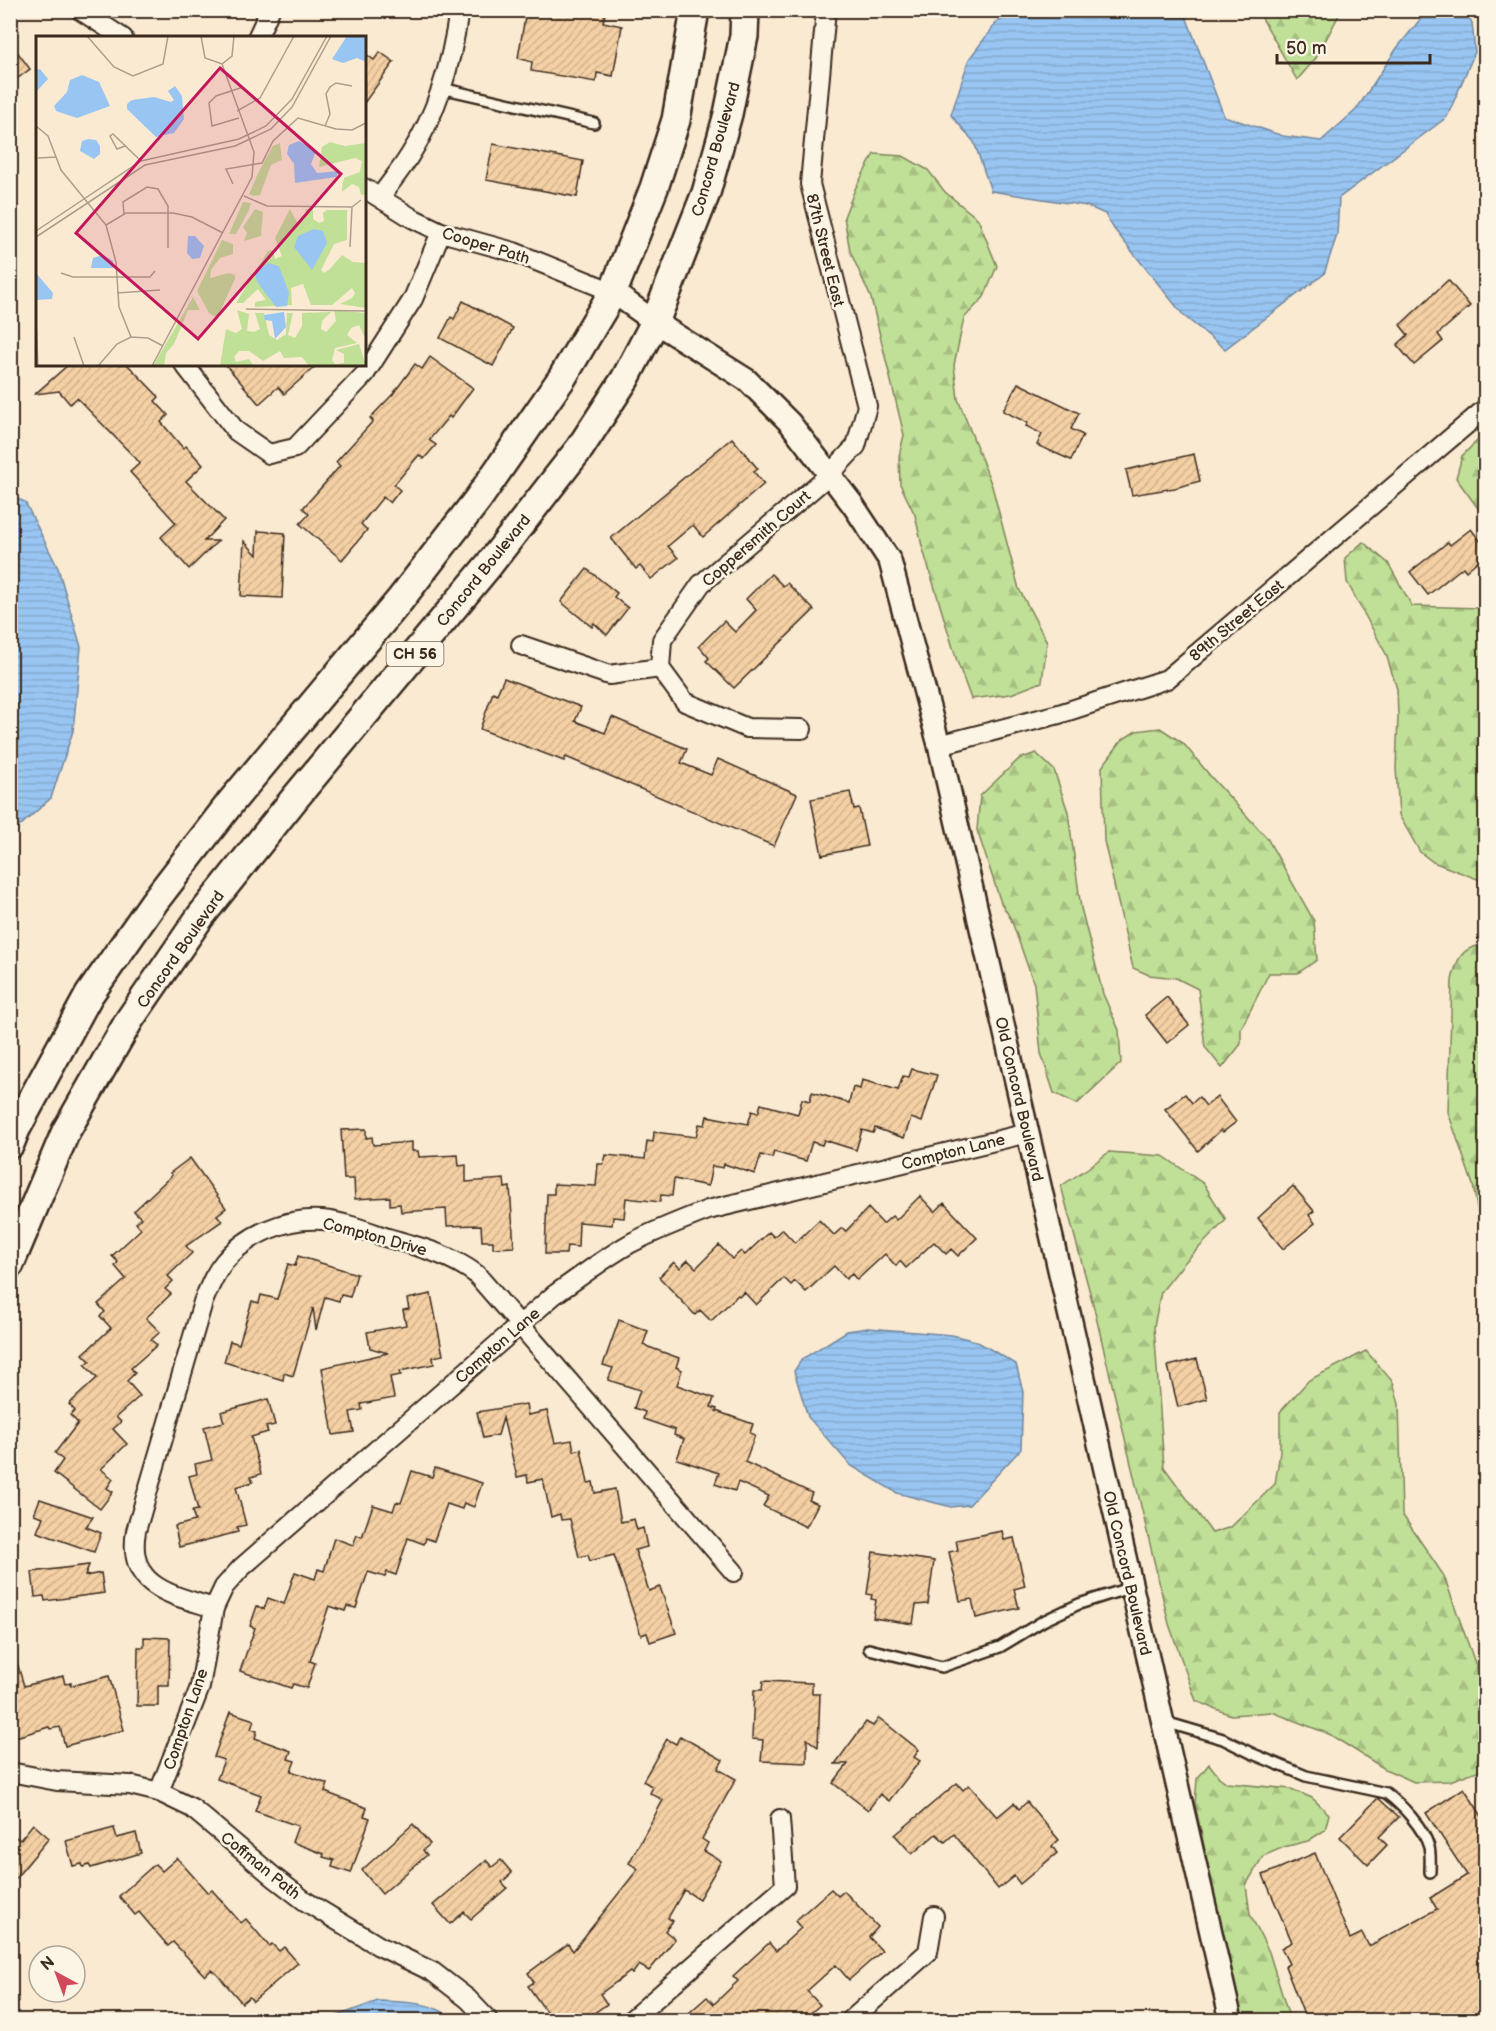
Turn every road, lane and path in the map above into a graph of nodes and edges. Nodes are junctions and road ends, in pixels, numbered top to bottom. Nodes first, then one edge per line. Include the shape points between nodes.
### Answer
1 (80, 10) edge
2 (270, 10) edge
3 (459, 10) edge
4 (695, 10) edge
5 (745, 10) edge
6 (826, 10) edge
7 (120, 36) edge
8 (258, 36) edge
9 (441, 88) junction
10 (594, 123) dead end
11 (372, 193) edge
12 (441, 232) junction
13 (613, 292) junction
14 (655, 322) junction
15 (186, 366) edge
16 (1485, 408) edge
17 (829, 475) junction
18 (521, 645) dead end
19 (660, 668) junction
20 (802, 729) dead end
21 (939, 745) junction
22 (12, 1133) edge
23 (1028, 1133) junction
24 (10, 1264) edge
25 (521, 1325) junction
26 (734, 1572) dead end
27 (1132, 1587) junction
28 (214, 1608) junction
29 (869, 1649) dead end
30 (1162, 1722) junction
31 (10, 1772) edge
32 (159, 1792) junction
33 (780, 1819) dead end
34 (1430, 1872) dead end
35 (934, 1916) dead end
36 (488, 2020) edge
37 (631, 2020) edge
38 (851, 2020) edge
39 (1231, 2020) edge

1 - 7 street
2 - 8 street
3 - 9 street via 448,72
4 - 13 main road, CH 56 via 676,120
5 - 14 main road, Concord Boulevard / CH 56 via 744,36 728,114 706,194
6 - 17 street, 87th Street East via 810,184 867,406 856,446
9 - 10 lane
9 - 11 street via 411,154
11 - 12 street, Cooper Path
12 - 13 street, Cooper Path via 514,252
12 - 15 street via 413,298 364,374 295,448 269,454 236,431
13 - 14 street, Old Concord Boulevard
13 - 22 main road, CH 56 via 562,378 478,499 153,902 89,995
14 - 17 street, Old Concord Boulevard via 747,380 790,423
14 - 24 main road, Concord Boulevard / CH 56 via 625,379 580,448 200,917 130,1019 66,1131
16 - 21 street, 89th Street East via 1167,679 1059,714
17 - 19 street, Coppersmith Court via 701,585 662,640
17 - 21 street, Old Concord Boulevard via 890,561
18 - 19 street via 609,675
19 - 20 street via 685,702 747,728
21 - 23 street, Old Concord Boulevard
23 - 25 street, Compton Lane via 708,1210 668,1225 608,1257 554,1295
23 - 27 street, Old Concord Boulevard
25 - 26 street, Compton Drive
25 - 28 street, Compton Lane via 241,1568 224,1587
25 - 28 street, Compton Drive via 476,1274 457,1261 344,1225 321,1220 280,1225 242,1244 224,1261 203,1302 134,1541 140,1569 152,1585 170,1595
27 - 29 lane via 1079,1604 1000,1647 942,1667
27 - 30 street, Old Concord Boulevard
28 - 32 street, Compton Lane via 200,1687
30 - 34 lane via 1223,1739 1306,1776 1386,1793 1417,1826 1429,1847
30 - 39 street, Old Concord Boulevard
31 - 32 street, Coffman Path via 57,1781 130,1785
32 - 36 street, Coffman Path via 192,1808 305,1901 442,1979
33 - 37 street via 785,1886
35 - 38 street via 928,1952

